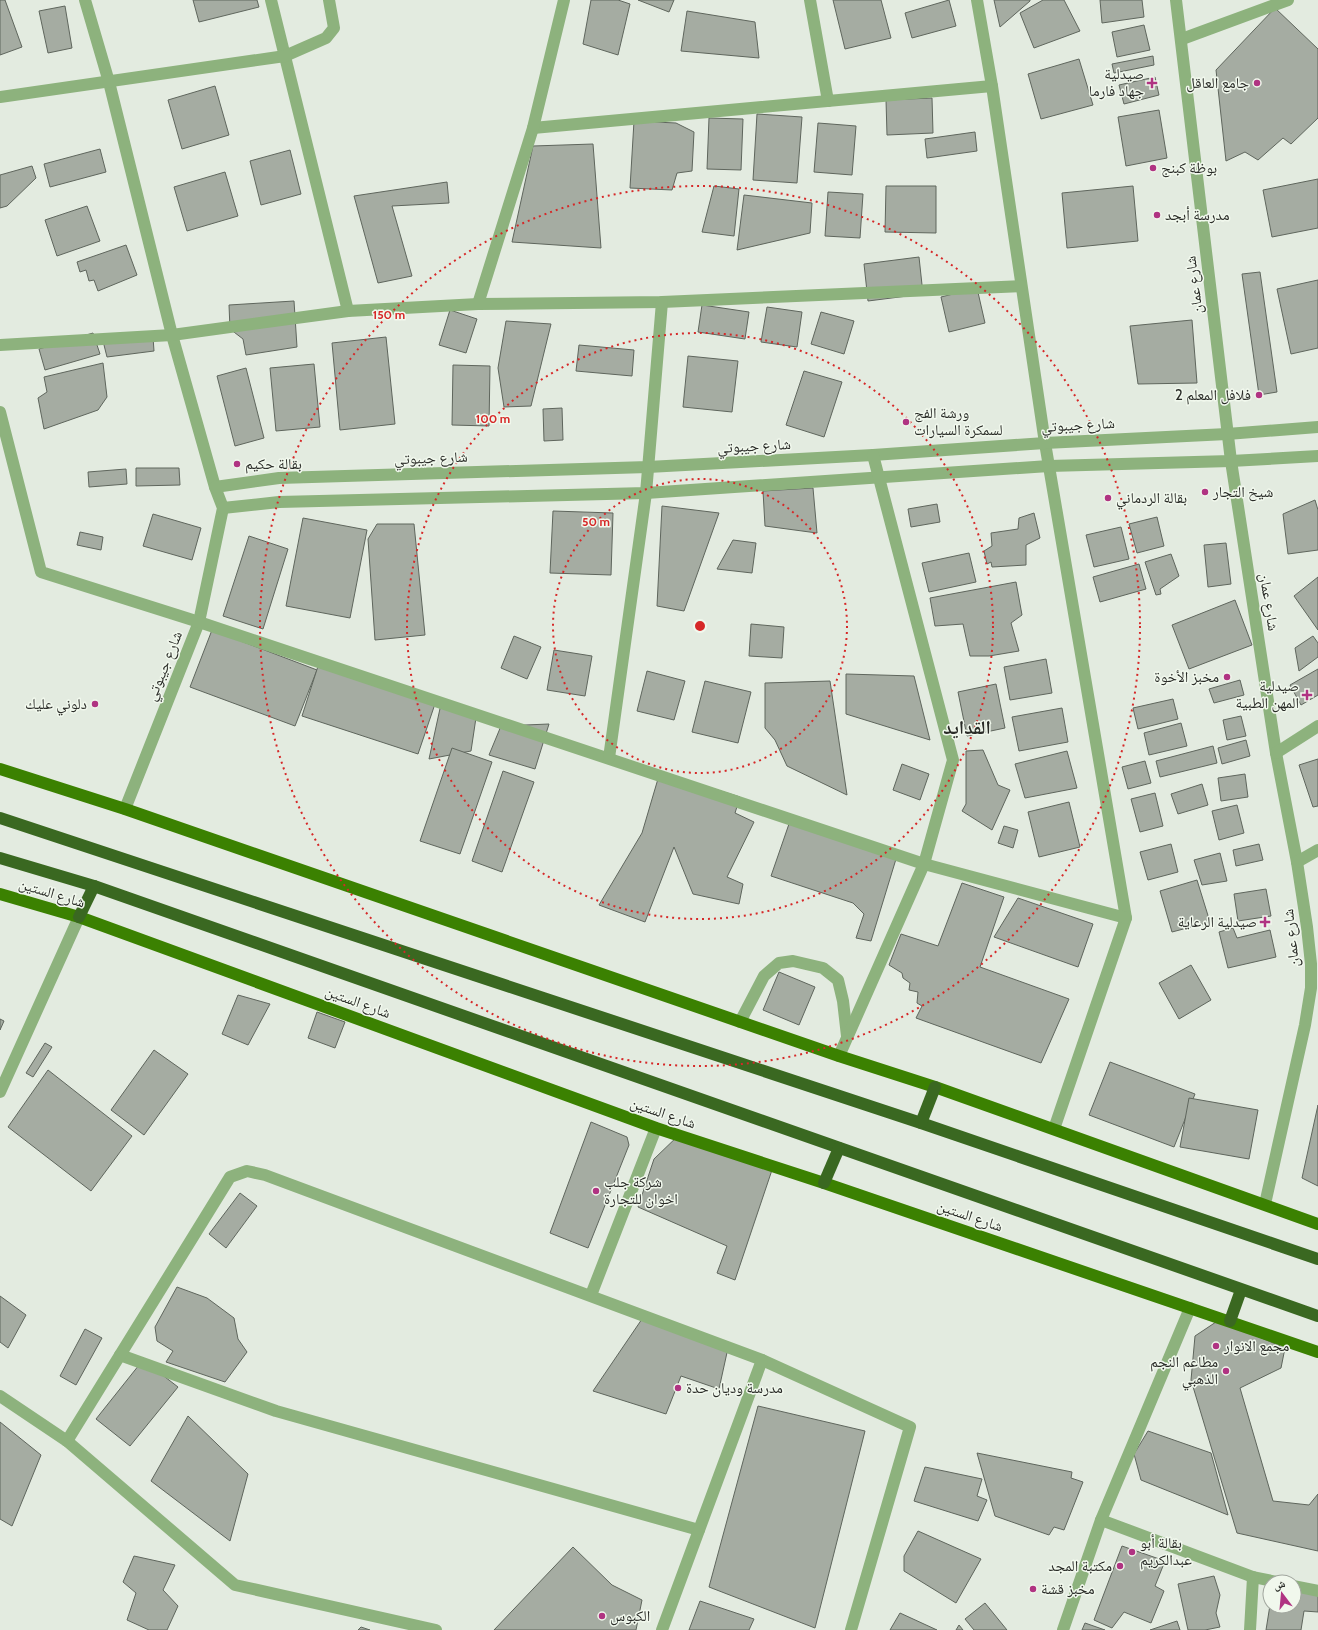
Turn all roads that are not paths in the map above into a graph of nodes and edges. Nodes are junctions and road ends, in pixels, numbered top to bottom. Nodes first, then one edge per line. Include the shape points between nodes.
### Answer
1 (85, 0) edge
2 (271, 0) edge
3 (329, 0) edge
4 (564, 0) edge
5 (810, 0) edge
6 (977, 0) edge
7 (1176, 0) edge
8 (1288, 0) edge
9 (1182, 39) junction
10 (284, 56) junction
11 (109, 82) junction
12 (992, 86) junction
13 (0, 97) edge
14 (828, 101) junction
15 (533, 128) junction
16 (1021, 286) junction
17 (662, 302) junction
18 (478, 304) junction
19 (348, 311) junction
20 (172, 335) junction
21 (0, 345) edge
22 (0, 412) edge
23 (1318, 427) edge
24 (1227, 434) junction
25 (1044, 443) junction
26 (873, 455) junction
27 (1318, 456) edge
28 (1231, 461) junction
29 (1049, 466) junction
30 (648, 467) junction
31 (878, 478) junction
32 (214, 487) junction
33 (646, 493) junction
34 (223, 508) junction
35 (199, 622) junction
36 (1318, 726) edge
37 (1276, 753) junction
38 (609, 758) junction
39 (0, 769) edge
40 (124, 809) junction
41 (0, 818) edge
42 (1318, 850) edge
43 (0, 858) edge
44 (1297, 862) junction
45 (924, 864) junction
46 (94, 886) junction
47 (0, 894) edge
48 (79, 917) junction
49 (1126, 918) junction
50 (1314, 988) edge
51 (740, 1022) junction
52 (848, 1037) junction
53 (839, 1056) junction
54 (935, 1087) junction
55 (0, 1092) edge
56 (921, 1123) junction
57 (656, 1128) junction
58 (1054, 1129) junction
59 (839, 1148) junction
60 (824, 1183) junction
61 (1265, 1204) junction
62 (1318, 1224) edge
63 (1318, 1259) edge
64 (1241, 1290) junction
65 (591, 1295) junction
66 (1190, 1308) junction
67 (1318, 1316) edge
68 (1230, 1321) junction
69 (1318, 1352) edge
70 (120, 1355) junction
71 (762, 1360) junction
72 (0, 1396) edge
73 (68, 1441) junction
74 (1101, 1520) junction
75 (699, 1530) junction
76 (1253, 1577) junction
77 (1262, 1579) edge
78 (1302, 1588) edge
79 (1318, 1591) edge
80 (436, 1630) edge
81 (662, 1630) edge
82 (851, 1630) edge
83 (1063, 1630) edge
84 (1250, 1630) edge

1 - 11 street
2 - 10 street
3 - 10 street via 334,28 326,38
4 - 15 street
5 - 14 street
6 - 12 street
7 - 9 street, شارع عمان
8 - 9 street
9 - 24 street, شارع عمان
10 - 11 street
10 - 19 street
11 - 13 street
11 - 20 street
12 - 14 street
12 - 16 street
14 - 15 street
15 - 18 street
16 - 17 street
16 - 25 street
17 - 18 street
17 - 30 street
18 - 19 street
19 - 20 street
20 - 21 street
20 - 32 street
22 - 35 street via 41,572
23 - 24 street, شارع جيبوتي
24 - 25 street, شارع جيبوتي
24 - 28 street, شارع عمان
25 - 26 street, شارع جيبوتي
25 - 29 street
26 - 30 street, شارع جيبوتي
26 - 31 street
27 - 28 street
28 - 29 street
28 - 37 street, شارع عمان
29 - 31 street
29 - 49 street
30 - 32 street, شارع جيبوتي via 279,478
30 - 33 street
31 - 33 street
31 - 45 street via 953,760
32 - 34 street
33 - 34 street via 279,502
33 - 38 street
34 - 35 street, شارع جيبوتي
35 - 38 street
35 - 40 street, شارع جيبوتي
36 - 37 street
37 - 44 street, شارع عمان
38 - 45 street
39 - 40 main road
40 - 51 main road
41 - 56 highway
42 - 44 street
43 - 46 highway, شارع الستين
44 - 50 street, شارع عمان
45 - 49 street
45 - 52 street
46 - 48 highway
46 - 59 highway, شارع الستين
47 - 48 main road, شارع الستين
48 - 55 street
48 - 57 main road, شارع الستين
49 - 58 street
50 - 61 street, شارع عمان
51 - 52 street via 764,976 779,963 792,961 823,968 838,980
51 - 53 main road
52 - 53 street
53 - 54 main road
54 - 56 highway
54 - 58 main road
56 - 63 highway
57 - 60 main road, شارع الستين
57 - 65 street
58 - 61 main road
59 - 60 highway
59 - 64 highway, شارع الستين
60 - 66 main road, شارع الستين
61 - 62 main road
64 - 67 highway, شارع الستين
64 - 68 highway
65 - 70 street via 265,1175 247,1171 230,1177
65 - 71 street
66 - 68 main road, شارع الستين
66 - 74 street
68 - 69 main road, شارع الستين
70 - 73 street
70 - 75 street via 276,1411
71 - 75 street
71 - 82 street via 910,1427
72 - 73 street
73 - 80 street via 235,1585
74 - 76 street
74 - 83 street
75 - 81 street
76 - 77 street
76 - 84 street
78 - 79 street

